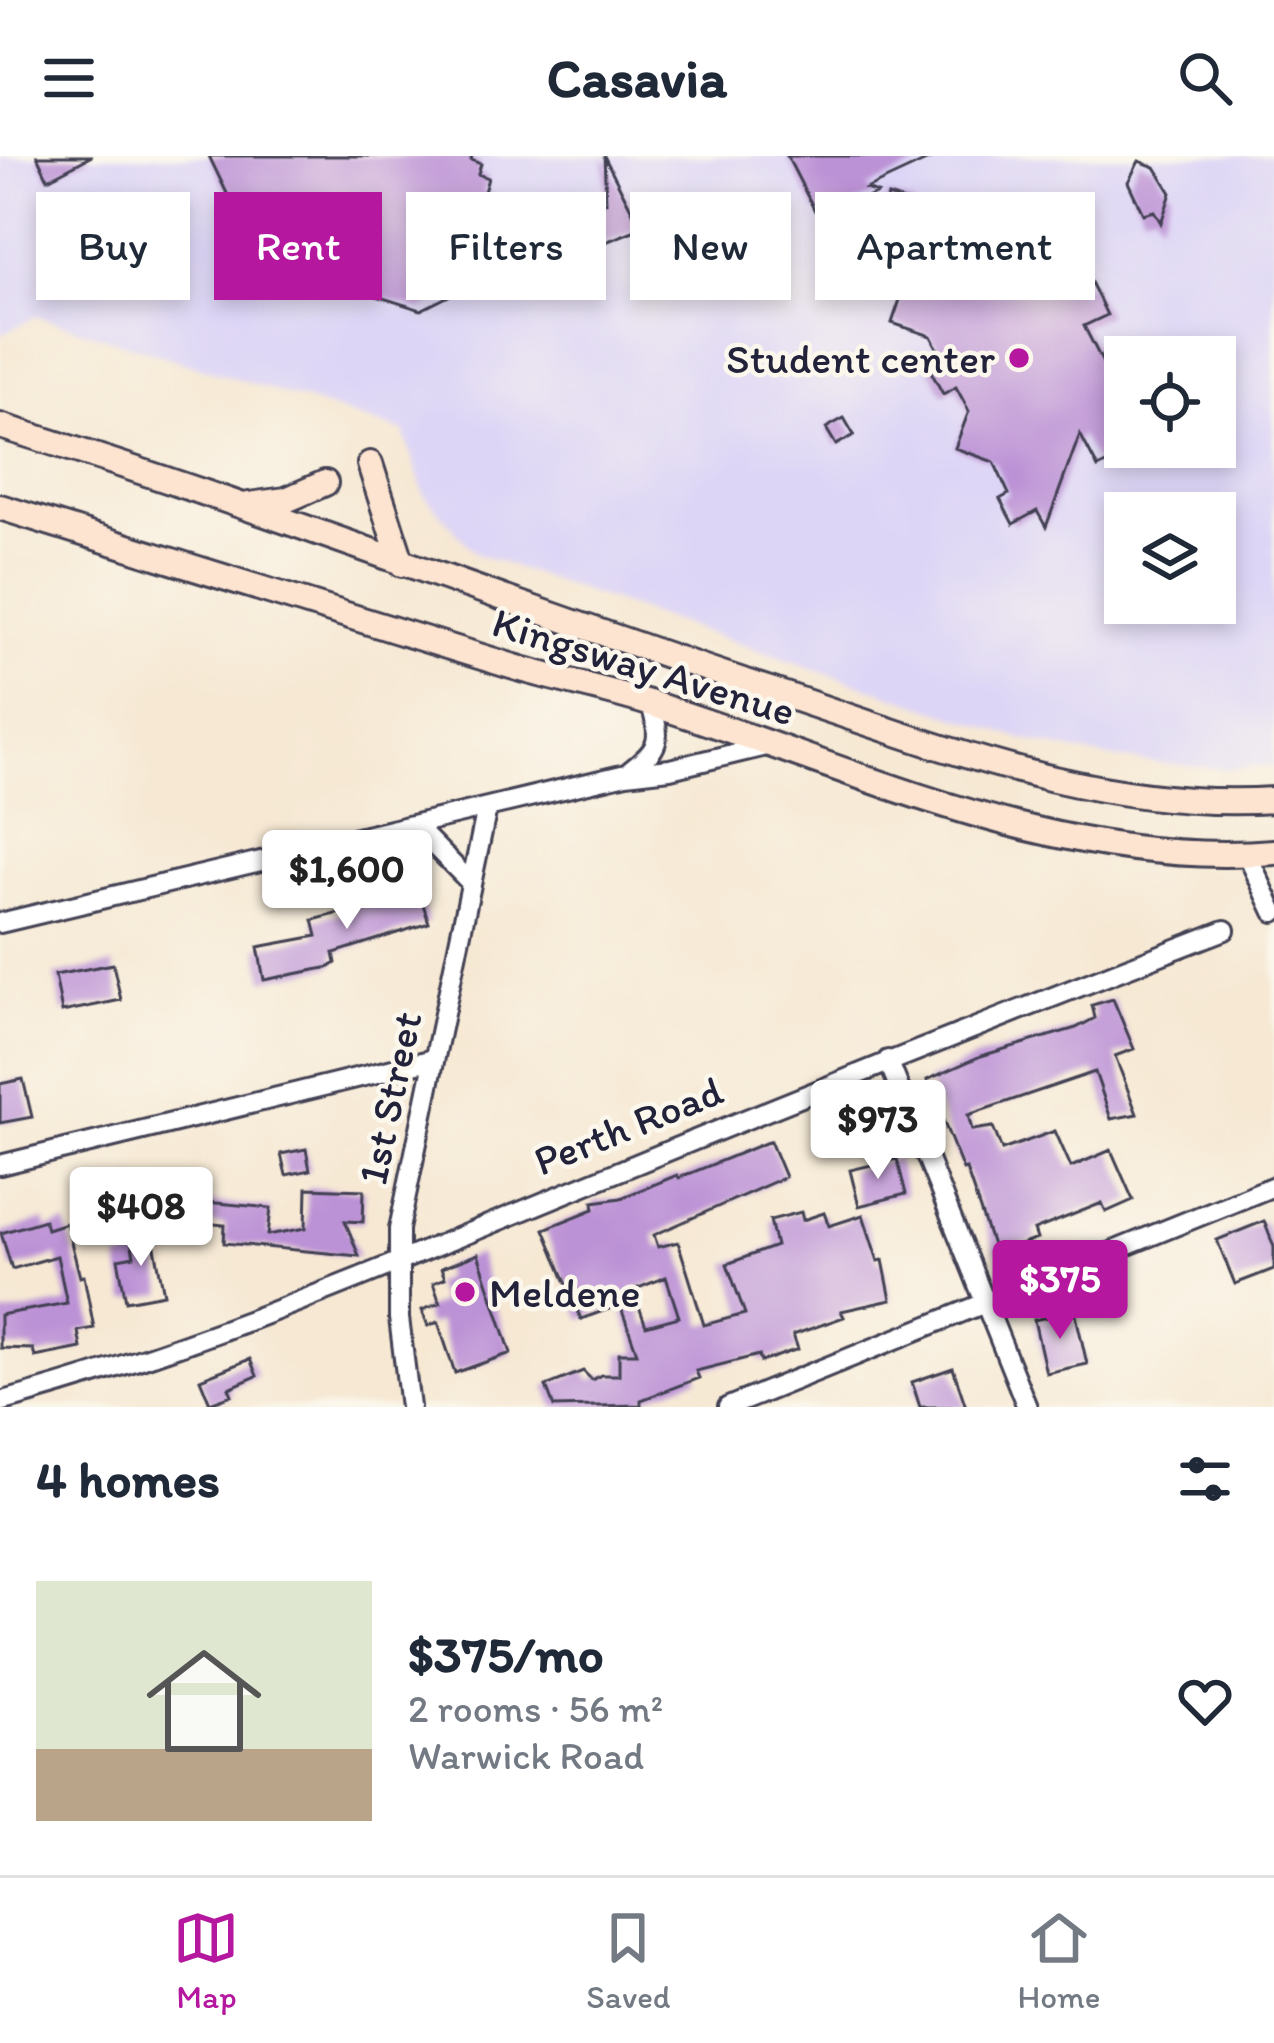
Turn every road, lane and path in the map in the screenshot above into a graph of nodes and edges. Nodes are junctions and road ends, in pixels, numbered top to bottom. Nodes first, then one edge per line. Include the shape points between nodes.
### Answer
1 (0, 426) edge
2 (370, 464) dead end
3 (325, 482) dead end
4 (241, 506) junction
5 (0, 507) edge
6 (402, 564) junction
7 (651, 704) junction
8 (770, 746) junction
9 (626, 774) junction
10 (1274, 800) edge
11 (487, 808) junction
12 (416, 826) junction
13 (1246, 852) junction
14 (1274, 852) edge
15 (470, 882) junction
16 (1274, 912) edge
17 (0, 922) edge
18 (1225, 930) dead end
19 (434, 1059) junction
20 (888, 1060) junction
21 (0, 1165) edge
22 (1274, 1186) edge
23 (397, 1262) junction
24 (986, 1305) junction
25 (0, 1402) edge
26 (410, 1407) edge
27 (728, 1407) edge
28 (1027, 1407) edge

1 - 4 main road, Kingsway Avenue
2 - 6 main road
3 - 4 main road via 286,500
4 - 6 main road, Kingsway Avenue
5 - 7 main road, Kingsway Avenue
6 - 10 main road, Kingsway Avenue via 1008,768 1087,789
7 - 8 main road, Kingsway Avenue
7 - 9 street via 658,741
8 - 9 street
8 - 13 main road, Kingsway Avenue via 1076,839
9 - 11 street
11 - 12 street
11 - 15 street, 1st Street
12 - 15 street
12 - 17 street
13 - 14 main road, Kingsway Avenue
13 - 16 street
15 - 19 street, 1st Street
18 - 20 street, Perth Road
19 - 21 street
19 - 23 street, 1st Street
20 - 23 street, Perth Road
20 - 24 street
22 - 24 street
23 - 25 street, Perth Road via 156,1354
23 - 26 street, 1st Street
24 - 27 street
24 - 28 street

